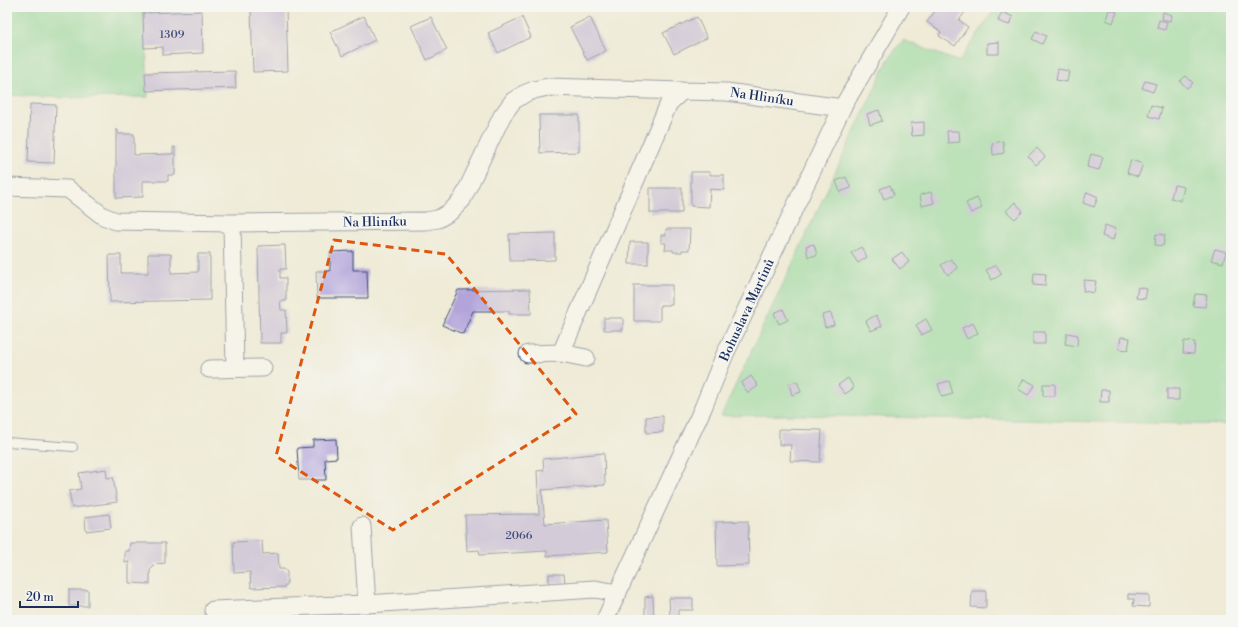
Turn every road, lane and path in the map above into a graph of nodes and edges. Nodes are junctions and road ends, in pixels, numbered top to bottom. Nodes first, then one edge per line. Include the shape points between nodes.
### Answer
1 (901, 7) edge
2 (682, 91) junction
3 (842, 108) junction
4 (7, 187) edge
5 (232, 223) junction
6 (561, 353) junction
7 (528, 354) dead end
8 (586, 358) dead end
9 (235, 368) junction
10 (263, 368) dead end
11 (209, 369) dead end
12 (7, 442) edge
13 (73, 447) dead end
14 (362, 526) dead end
15 (618, 593) junction
16 (367, 604) junction
17 (214, 610) dead end
18 (605, 620) edge

1 - 3 street, Bohuslava Martinů
2 - 3 street, Na Hliníku via 727,92
2 - 5 street, Na Hliníku via 548,88 524,94 513,101 502,116 462,200 438,219
2 - 6 street via 669,102
3 - 15 street, Bohuslava Martinů via 725,354
4 - 5 street, Na Hliníku via 68,189 103,216 116,221
5 - 9 street
6 - 7 street
6 - 8 street
9 - 10 street
9 - 11 street
12 - 13 lane
14 - 16 street
15 - 16 street via 595,589
15 - 18 street, Bohuslava Martinů
16 - 17 street

